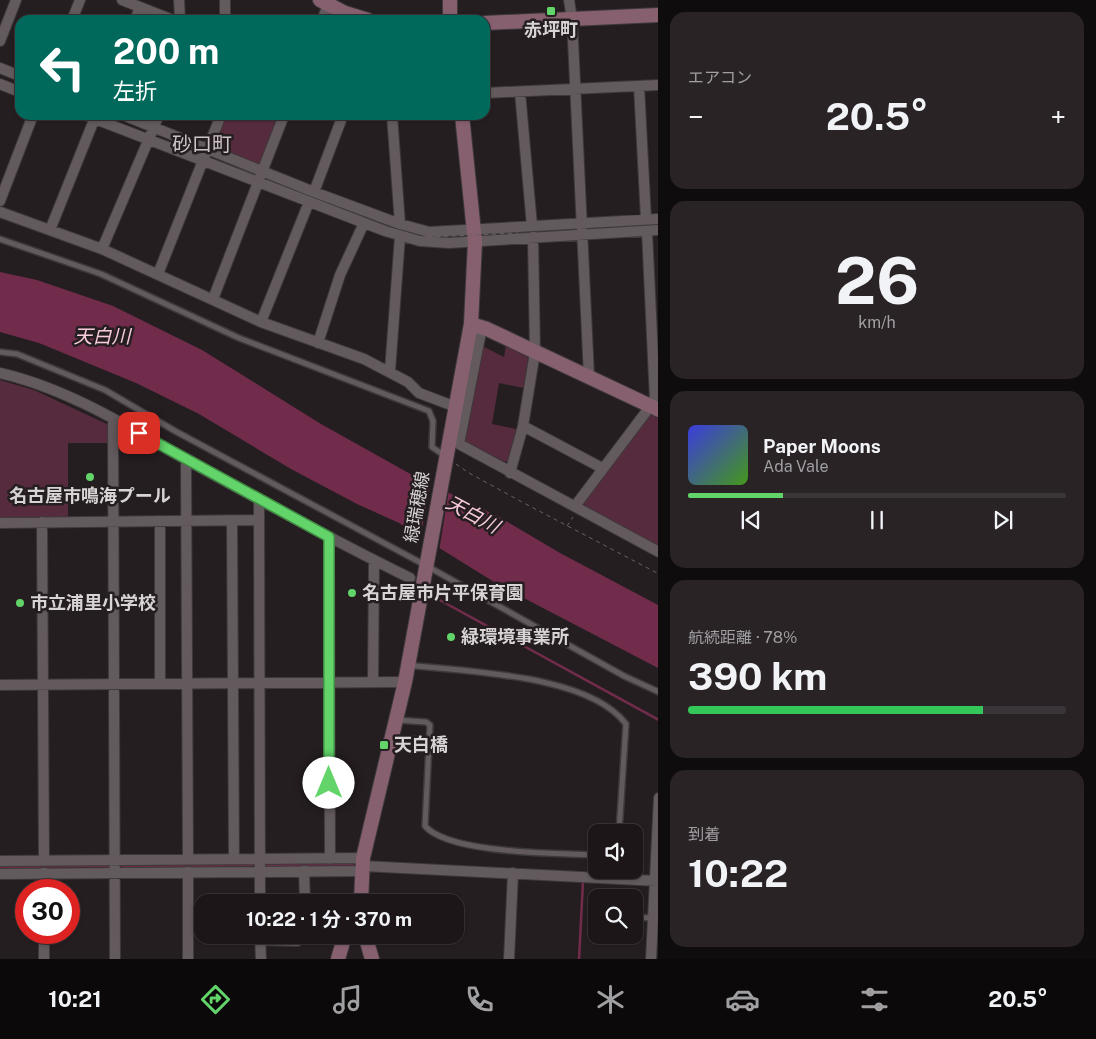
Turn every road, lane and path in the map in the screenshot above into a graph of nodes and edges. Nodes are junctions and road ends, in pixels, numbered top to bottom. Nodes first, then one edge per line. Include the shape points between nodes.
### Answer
1 (16, 0) edge
2 (80, 0) edge
3 (122, 0) edge
4 (179, 0) edge
5 (225, 0) edge
6 (450, 0) edge
7 (569, 0) edge
8 (324, 2) edge
9 (140, 7) junction
10 (74, 15) edge
11 (137, 15) edge
12 (160, 15) edge
13 (180, 15) edge
14 (225, 15) edge
15 (323, 15) edge
16 (352, 15) edge
17 (450, 15) edge
18 (658, 15) edge
19 (572, 19) junction
20 (490, 24) edge
21 (0, 41) edge
22 (0, 68) edge
23 (15, 74) edge
24 (0, 84) edge
25 (658, 85) edge
26 (639, 86) junction
27 (575, 89) junction
28 (15, 90) edge
29 (520, 92) junction
30 (490, 94) edge
31 (31, 120) edge
32 (91, 120) edge
33 (102, 120) edge
34 (135, 120) edge
35 (157, 120) edge
36 (219, 120) edge
37 (282, 120) edge
38 (341, 120) edge
39 (392, 120) edge
40 (462, 120) edge
41 (154, 128) junction
42 (150, 139) junction
43 (209, 148) junction
44 (204, 160) junction
45 (262, 171) junction
46 (259, 182) junction
47 (314, 192) junction
48 (0, 201) edge
49 (309, 202) junction
50 (0, 212) edge
51 (658, 219) edge
52 (646, 220) junction
53 (364, 223) junction
54 (400, 224) junction
55 (532, 226) junction
56 (583, 229) junction
57 (50, 230) junction
58 (647, 230) junction
59 (658, 230) edge
60 (518, 233) dead end
61 (400, 236) junction
62 (474, 236) junction
63 (428, 237) dead end
64 (532, 237) junction
65 (0, 239) edge
66 (102, 248) junction
67 (158, 274) junction
68 (213, 299) junction
69 (262, 322) junction
70 (476, 326) junction
71 (318, 343) junction
72 (0, 352) edge
73 (535, 352) junction
74 (390, 371) junction
75 (0, 373) edge
76 (589, 376) junction
77 (456, 407) junction
78 (655, 409) edge
79 (113, 419) junction
80 (523, 426) junction
81 (445, 458) junction
82 (186, 459) junction
83 (602, 468) junction
84 (510, 473) junction
85 (259, 500) junction
86 (574, 506) junction
87 (573, 517) dead end
88 (259, 520) junction
89 (187, 521) junction
90 (232, 521) junction
91 (42, 522) junction
92 (114, 522) junction
93 (160, 522) junction
94 (0, 523) edge
95 (567, 526) junction
96 (329, 537) junction
97 (658, 552) edge
98 (374, 561) junction
99 (425, 566) junction
100 (658, 574) edge
101 (410, 578) dead end
102 (408, 665) junction
103 (329, 682) junction
104 (373, 682) junction
105 (405, 682) junction
106 (187, 683) junction
107 (233, 683) junction
108 (260, 683) junction
109 (43, 684) junction
110 (114, 684) junction
111 (160, 684) junction
112 (0, 685) edge
113 (658, 692) edge
114 (397, 720) junction
115 (392, 738) junction
116 (429, 740) junction
117 (658, 798) edge
118 (620, 824) edge
119 (658, 836) edge
120 (588, 854) edge
121 (330, 858) junction
122 (260, 859) junction
123 (116, 860) junction
124 (188, 860) junction
125 (234, 860) junction
126 (0, 861) edge
127 (44, 861) junction
128 (363, 865) junction
129 (304, 871) junction
130 (116, 872) junction
131 (188, 872) junction
132 (260, 872) junction
133 (44, 873) junction
134 (513, 873) junction
135 (0, 874) edge
136 (44, 879) edge
137 (657, 881) edge
138 (260, 894) edge
139 (305, 894) edge
140 (361, 894) edge
141 (643, 917) edge
142 (653, 918) junction
143 (44, 944) edge
144 (260, 944) edge
145 (342, 944) edge
146 (368, 944) edge
147 (44, 959) edge
148 (115, 959) edge
149 (188, 959) edge
150 (260, 959) edge
151 (338, 959) edge
152 (372, 959) edge
153 (509, 959) edge
154 (651, 959) edge

1 - 21 street
2 - 10 street
3 - 9 street
4 - 13 street
5 - 14 street
6 - 17 main road
7 - 19 street
8 - 15 street
8 - 16 main road
9 - 11 street
9 - 12 street
18 - 19 main road
19 - 20 main road
19 - 27 street
22 - 23 street
24 - 28 street
25 - 26 street
26 - 27 street
26 - 52 street
27 - 29 street
27 - 56 street
29 - 30 street
29 - 55 street
31 - 48 street
32 - 57 street
33 - 42 street
34 - 41 street
35 - 41 street
36 - 43 street
37 - 45 street
38 - 47 street
39 - 54 street
40 - 62 main road, 緑瑞穂線
41 - 42 street
41 - 43 street
42 - 44 street
42 - 66 street
43 - 44 street
43 - 45 street
44 - 46 street
44 - 67 street
45 - 46 street
45 - 47 street
46 - 49 street
46 - 68 street
47 - 54 street
49 - 53 street
49 - 69 street
50 - 57 street
51 - 52 street
52 - 56 street
53 - 61 street
53 - 71 street via 340,275
54 - 62 street via 429,232
55 - 56 street
55 - 62 street
56 - 58 street
56 - 64 street
56 - 76 street
57 - 66 street
58 - 59 street
58 - 78 street
60 - 63 path, bridge
61 - 62 street via 420,241
61 - 74 street
62 - 64 street
62 - 70 main road, 緑瑞穂線
64 - 73 street
65 - 81 lane via 101,274 239,338 429,411 433,421 432,447
66 - 67 street
67 - 68 street
68 - 69 street
69 - 71 street
70 - 73 main road
70 - 77 main road, 緑瑞穂線
70 - 84 street via 459,444
71 - 74 street
72 - 99 lane via 17,354 105,390
73 - 76 main road
73 - 80 street
74 - 77 street via 419,393
75 - 79 street via 36,383
76 - 78 main road
77 - 81 main road, 緑瑞穂線
78 - 83 street
79 - 82 street
79 - 92 street
80 - 83 street
80 - 84 street
81 - 95 path
81 - 99 main road, 緑瑞穂線
82 - 85 street
82 - 89 street
83 - 86 street
84 - 86 street
85 - 88 street
85 - 96 street
86 - 97 street
87 - 95 path
88 - 90 street
88 - 108 street
89 - 90 street
89 - 93 street
89 - 106 street
90 - 107 street
91 - 92 street
91 - 94 street
91 - 109 street
92 - 93 street
92 - 110 street
93 - 111 street
95 - 100 path
96 - 98 street
96 - 103 street
98 - 101 street
98 - 104 street
99 - 102 main road, 緑瑞穂線
99 - 113 lane
102 - 105 main road, 緑瑞穂線
102 - 118 lane via 532,678 581,694 622,718 626,724
103 - 104 street
103 - 108 street
103 - 121 street
104 - 105 street
105 - 114 main road, 緑瑞穂線
106 - 107 street
106 - 111 street
106 - 124 street
107 - 108 street
107 - 125 street
108 - 122 street
109 - 110 street
109 - 112 street
109 - 127 street
110 - 111 street
110 - 123 street
114 - 115 main road, 緑瑞穂線
114 - 116 lane via 426,722 430,725
115 - 116 lane
115 - 128 main road, 緑瑞穂線
116 - 120 lane via 424,826 431,833 489,848
117 - 119 street
119 - 137 street
121 - 122 street
121 - 128 street
122 - 125 street
122 - 132 street
123 - 124 street
123 - 127 street
123 - 130 street
124 - 125 street
126 - 127 street
128 - 129 street
128 - 134 street
128 - 140 main road, 緑瑞穂線
129 - 132 street
129 - 139 street
130 - 131 street
130 - 133 street
130 - 148 street
131 - 132 street
131 - 149 street
132 - 138 street
133 - 135 street
133 - 136 street
134 - 137 street
134 - 153 street
137 - 142 street
141 - 142 lane
142 - 154 street
143 - 147 street
144 - 150 street
145 - 151 main road
146 - 152 main road

